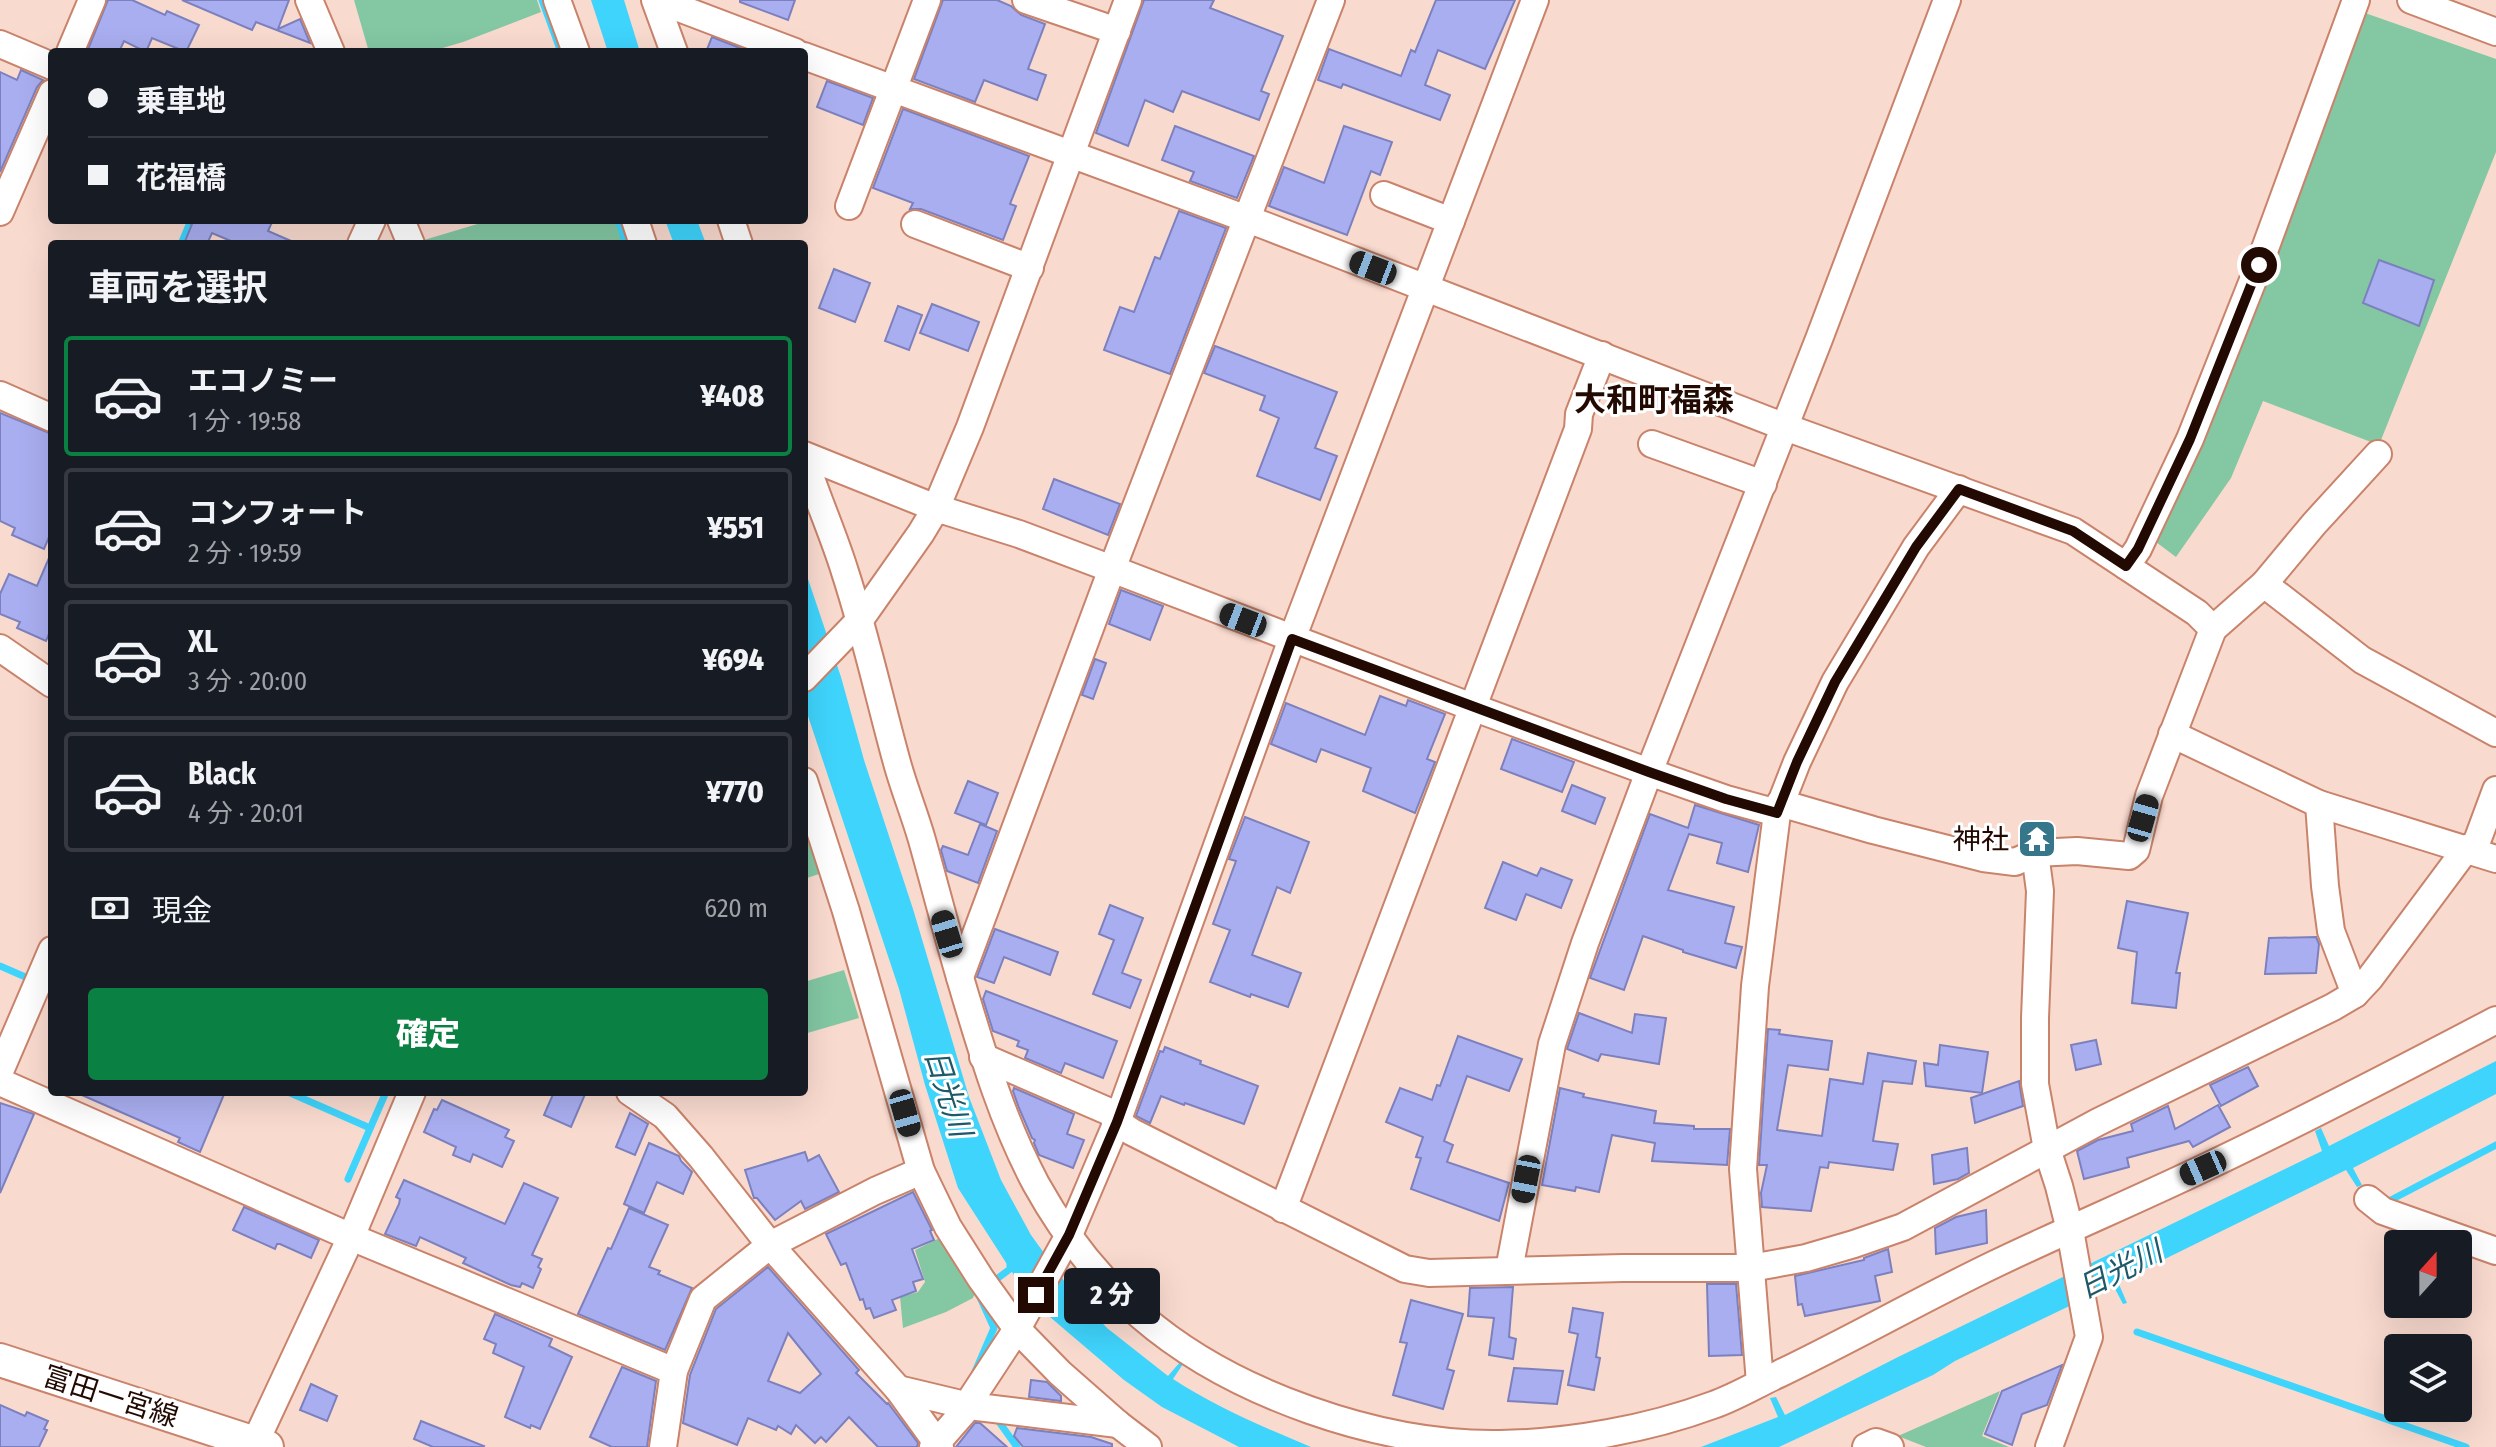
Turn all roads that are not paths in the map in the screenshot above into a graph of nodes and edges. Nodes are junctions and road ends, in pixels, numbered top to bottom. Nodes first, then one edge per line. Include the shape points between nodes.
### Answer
1 (92, 0) edge
2 (309, 0) edge
3 (557, 0) edge
4 (657, 0) edge
5 (927, 0) edge
6 (1026, 0) edge
7 (1128, 0) edge
8 (1331, 0) edge
9 (1535, 0) edge
10 (1947, 0) edge
11 (2356, 0) edge
12 (2411, 0) edge
13 (721, 11) edge
14 (1117, 31) junction
15 (2496, 32) edge
16 (0, 44) edge
17 (72, 48) edge
18 (329, 48) edge
19 (575, 48) edge
20 (673, 48) edge
21 (788, 48) edge
22 (808, 58) edge
23 (48, 64) edge
24 (892, 90) junction
25 (48, 102) edge
26 (1071, 155) junction
27 (1384, 195) dead end
28 (849, 206) dead end
29 (0, 212) edge
30 (1248, 220) junction
31 (1451, 221) junction
32 (915, 224) dead end
33 (1030, 268) junction
34 (1426, 289) junction
35 (1602, 355) junction
36 (0, 395) edge
37 (48, 416) edge
38 (1785, 427) junction
39 (1652, 444) dead end
40 (2378, 454) dead end
41 (808, 458) edge
42 (808, 467) edge
43 (1763, 484) junction
44 (1959, 489) junction
45 (936, 508) junction
46 (2126, 566) junction
47 (1112, 569) junction
48 (2264, 584) junction
49 (859, 621) junction
50 (2213, 629) junction
51 (1292, 639) junction
52 (0, 648) edge
53 (808, 674) edge
54 (48, 681) edge
55 (1472, 707) junction
56 (2496, 733) edge
57 (2172, 734) junction
58 (1649, 772) junction
59 (2496, 790) edge
60 (808, 793) edge
61 (2319, 804) junction
62 (1778, 808) junction
63 (2466, 849) junction
64 (2035, 853) junction
65 (2496, 859) edge
66 (48, 959) edge
67 (960, 977) junction
68 (2355, 994) junction
69 (2496, 1020) edge
70 (983, 1057) junction
71 (0, 1071) edge
72 (0, 1082) edge
73 (410, 1096) edge
74 (640, 1096) edge
75 (660, 1104) edge
76 (1117, 1122) junction
77 (2047, 1149) junction
78 (921, 1171) junction
79 (2368, 1199) dead end
80 (1283, 1209) junction
81 (2070, 1230) junction
82 (351, 1237) junction
83 (1067, 1238) junction
84 (770, 1245) junction
85 (2496, 1251) edge
86 (1751, 1268) junction
87 (1509, 1270) junction
88 (1019, 1326) junction
89 (0, 1360) edge
90 (674, 1371) junction
91 (1760, 1383) junction
92 (898, 1389) junction
93 (969, 1406) junction
94 (1118, 1424) junction
95 (937, 1445) edge
96 (258, 1446) edge
97 (663, 1447) edge
98 (1148, 1447) edge
99 (1866, 1447) edge
100 (1890, 1447) edge
101 (2049, 1447) edge

1 - 17 street
2 - 18 street
3 - 19 street
4 - 13 street
4 - 20 street
5 - 24 street
6 - 14 street
7 - 14 street
8 - 30 street
9 - 31 street
10 - 38 street
11 - 46 street via 2190,439
12 - 15 street
13 - 21 street
14 - 26 street
16 - 23 street
22 - 24 street
24 - 26 street
24 - 28 street
25 - 29 street
26 - 30 street
26 - 33 street
27 - 31 street
30 - 34 street
30 - 47 street
31 - 34 street
32 - 33 street
33 - 45 street
34 - 35 street
34 - 51 street
35 - 38 street
35 - 55 street
36 - 37 street
38 - 43 street
38 - 44 street
39 - 43 street
40 - 48 street
41 - 45 street
42 - 49 street
43 - 58 street
44 - 46 street via 2073,531
44 - 62 street via 1916,547 1835,682
45 - 47 street
45 - 49 street
46 - 50 street
47 - 51 street
47 - 67 street
48 - 50 street
48 - 56 street via 2362,660
49 - 53 street
49 - 67 street
50 - 57 street
51 - 55 street
51 - 76 street
52 - 54 street
55 - 58 street
55 - 80 street
57 - 61 street
57 - 64 street via 2136,850 2129,856
58 - 62 street via 1726,799
58 - 87 street via 1552,1044
59 - 63 street via 2476,844
60 - 78 street
61 - 63 street
61 - 68 street via 2331,931
62 - 64 street via 1983,858 2015,862
62 - 86 street via 1755,986 1744,1155
63 - 65 street
63 - 68 street
64 - 77 street via 2040,891 2035,1084
66 - 71 street
67 - 70 street
68 - 77 street
69 - 81 street via 2338,1103
70 - 76 street via 1110,1112
70 - 83 street via 1011,1135
72 - 82 street
73 - 82 street
74 - 75 street
75 - 84 street
76 - 80 street
76 - 83 street
77 - 81 street
77 - 86 street via 1903,1227 1806,1258
78 - 84 street
78 - 88 street via 948,1227
79 - 85 street via 2383,1211
80 - 87 street via 1405,1269
81 - 91 street
81 - 101 street via 2089,1337
82 - 90 street
82 - 96 street
83 - 88 street
83 - 91 street via 1138,1312 1199,1356 1287,1401 1377,1430 1499,1444 1576,1437 1656,1423
84 - 90 street via 703,1299
84 - 92 street
86 - 87 street
86 - 91 street
88 - 93 street
88 - 94 street via 1060,1373
89 - 96 main road, 富田一宮線
90 - 97 street
92 - 93 street
92 - 95 street
93 - 94 street
93 - 95 street
94 - 98 street
99 - 100 street via 1876,1442

